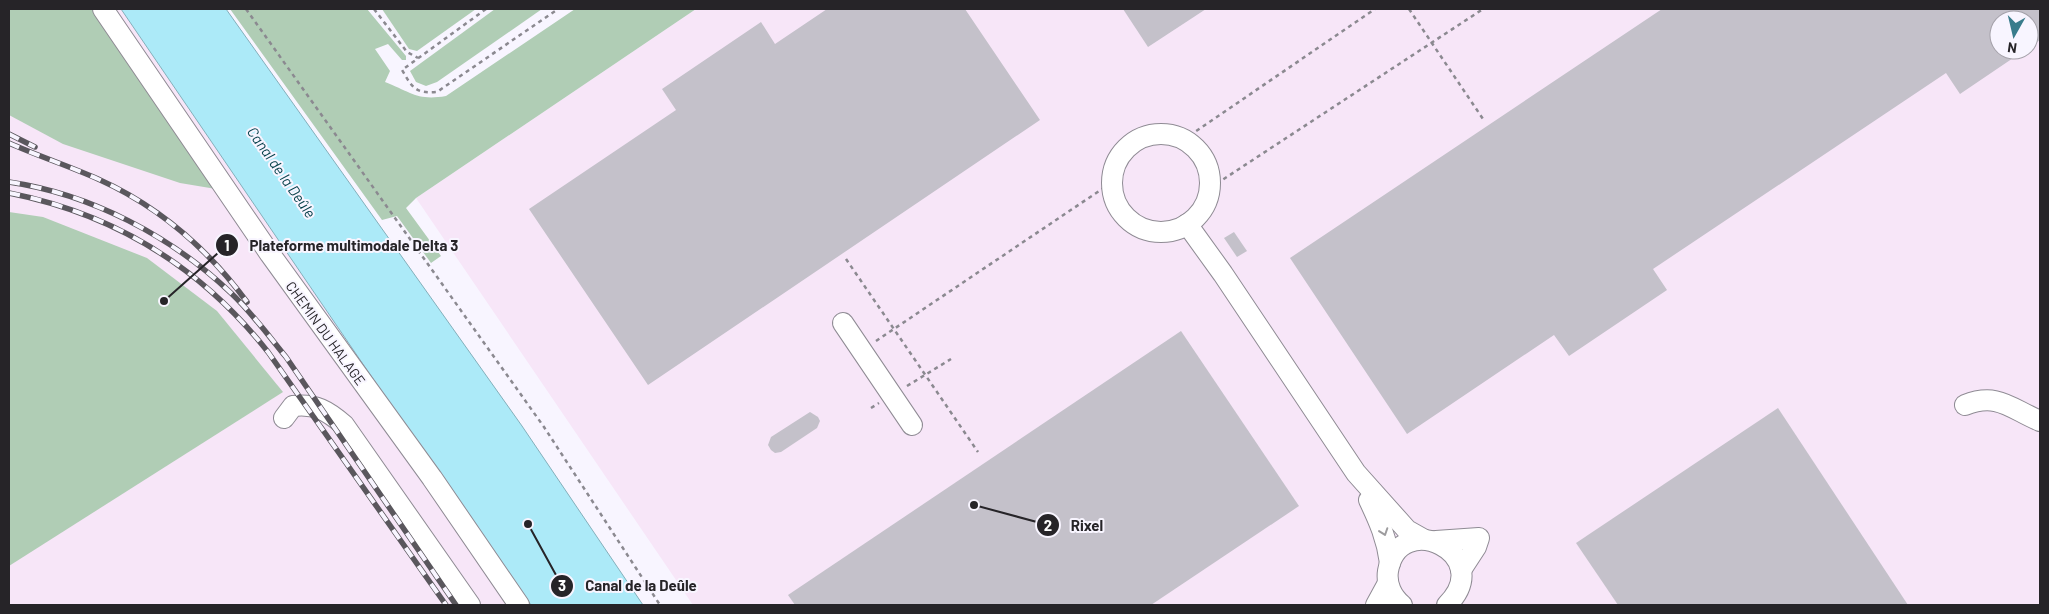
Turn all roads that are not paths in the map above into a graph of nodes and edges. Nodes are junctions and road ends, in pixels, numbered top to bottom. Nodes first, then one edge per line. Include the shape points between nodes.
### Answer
1 (104, 9) edge
2 (1188, 224) junction
3 (843, 323) dead end
4 (1965, 405) dead end
5 (284, 418) dead end
6 (2040, 421) edge
7 (912, 425) dead end
8 (1356, 473) junction
9 (1429, 540) junction
10 (1390, 563) junction
11 (1461, 570) junction
12 (1388, 583) junction
13 (1455, 602) edge
14 (470, 605) edge
15 (519, 605) edge
16 (1376, 605) edge
17 (1402, 605) edge

1 - 15 street, CHEMIN DU HALAGE via 270,254 432,478
2 - 2 street via 1164,232 1145,230 1122,214 1111,183 1120,154 1132,143 1145,136 1165,134 1178,137 1202,156 1208,169 1210,188 1205,205
2 - 8 street
3 - 7 street
4 - 6 street via 1992,399 2009,404
5 - 14 street via 293,406 305,404 326,410 344,425
8 - 9 street via 1407,530
8 -> 10 street via 1382,525
9 - 10 street via 1410,542
9 - 11 street via 1447,547
9 - 11 street via 1479,538
10 - 12 street
11 - 13 street
12 - 16 street
12 - 17 street

